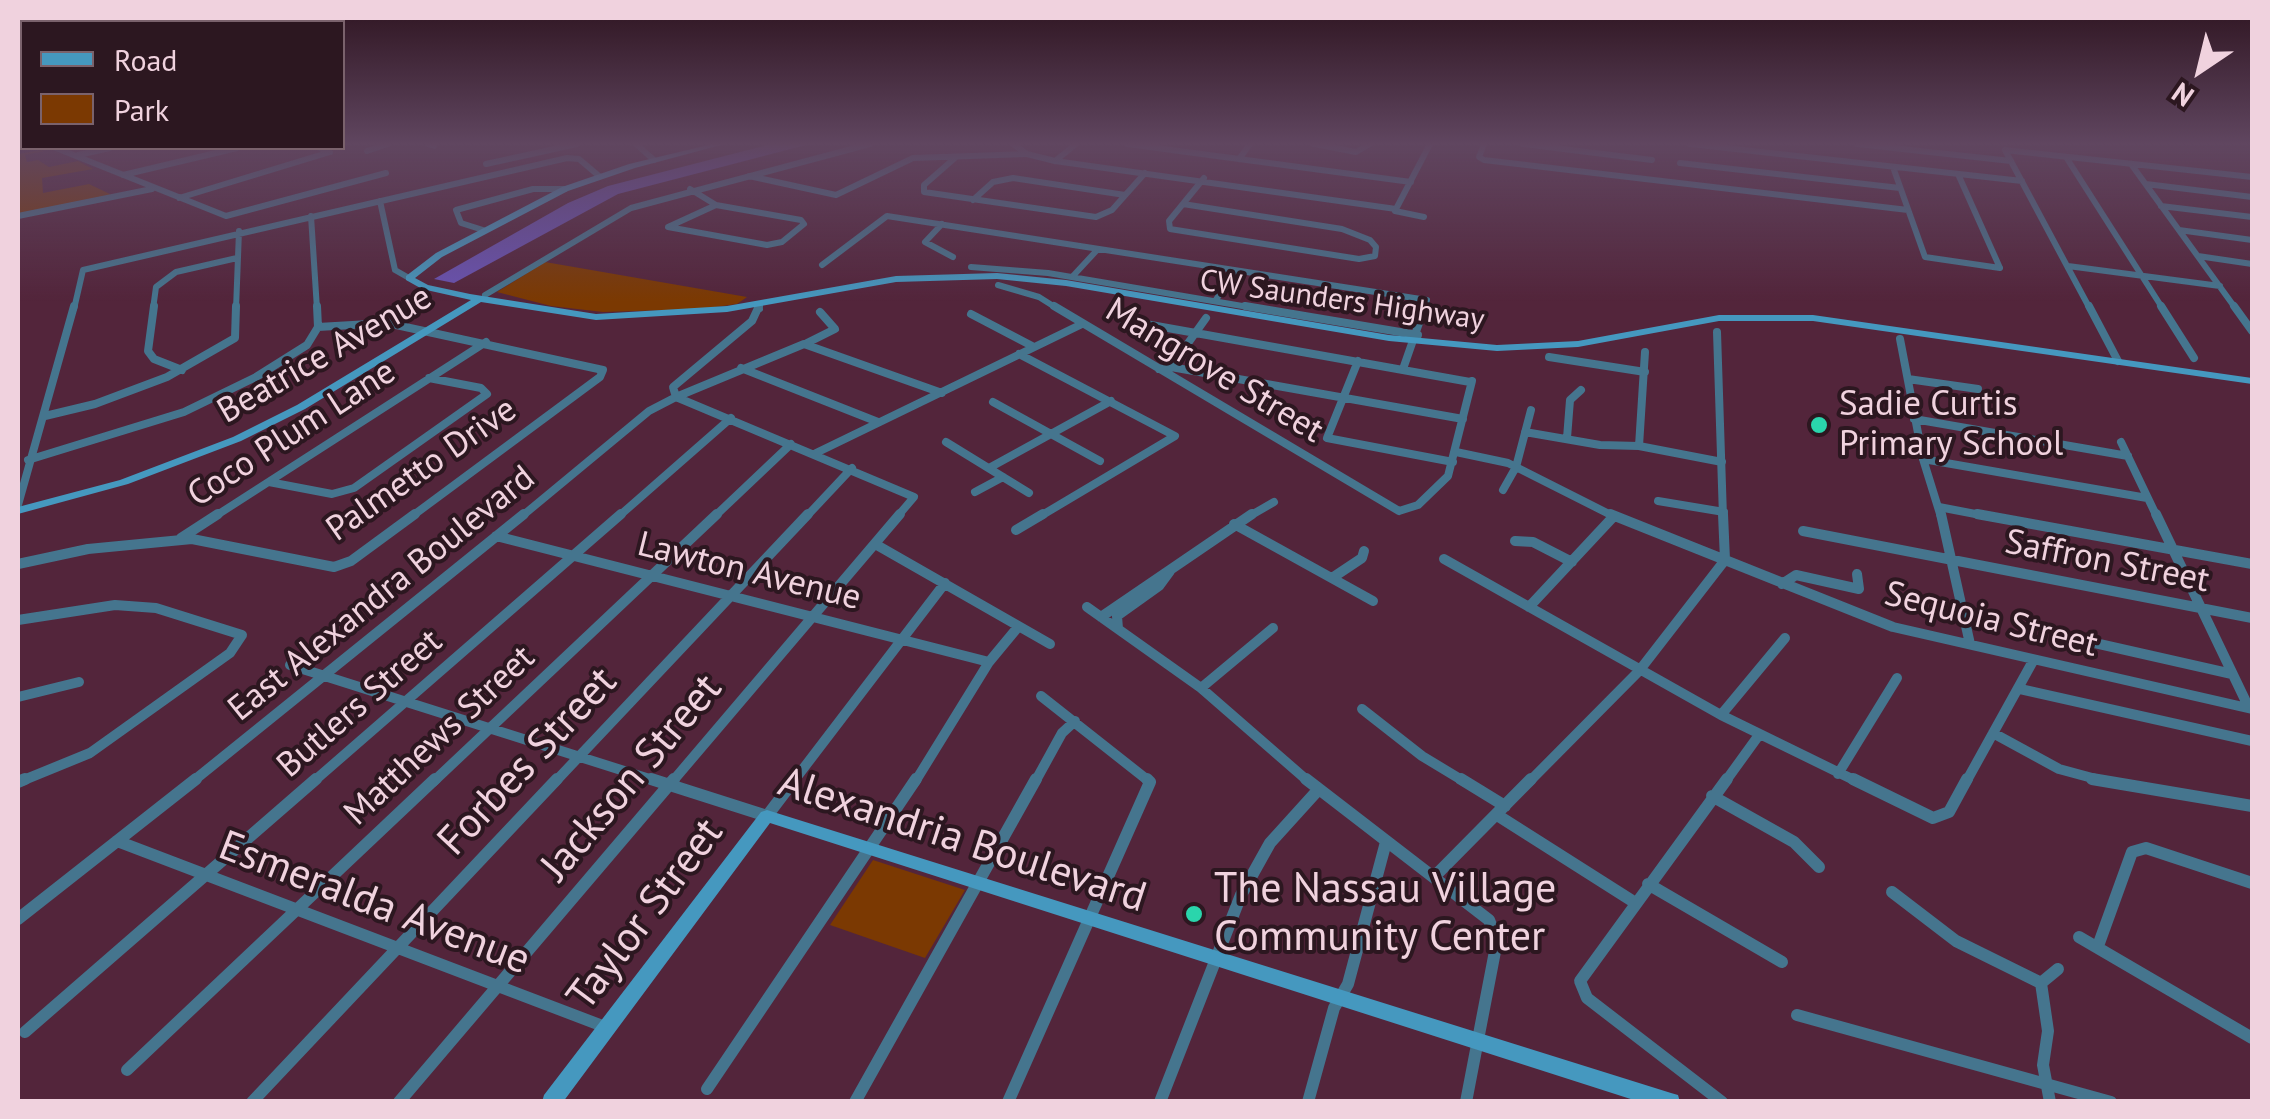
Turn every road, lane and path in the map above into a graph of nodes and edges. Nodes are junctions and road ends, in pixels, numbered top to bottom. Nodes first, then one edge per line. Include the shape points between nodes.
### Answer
1 (115, 196) edge
2 (174, 196) edge
3 (184, 196) edge
4 (300, 196) edge
5 (397, 196) edge
6 (507, 196) edge
7 (549, 196) edge
8 (664, 196) edge
9 (667, 196) edge
10 (701, 196) edge
11 (958, 196) edge
12 (978, 196) edge
13 (1124, 196) edge
14 (1189, 196) edge
15 (1307, 196) edge
16 (1403, 196) edge
17 (1795, 196) edge
18 (1903, 196) edge
19 (1968, 196) edge
20 (2030, 196) edge
21 (2091, 196) edge
22 (2155, 196) edge
23 (178, 198) junction
24 (380, 200) junction
25 (974, 200) junction
26 (1183, 204) junction
27 (716, 206) junction
28 (2162, 206) junction
29 (1396, 210) junction
30 (1908, 210) junction
31 (18, 216) edge
32 (311, 216) junction
33 (887, 216) joint
34 (1424, 216) dead end
35 (2252, 218) edge
36 (942, 224) junction
37 (484, 230) junction
38 (2179, 230) junction
39 (240, 231) junction
40 (2252, 240) edge
41 (1098, 249) junction
42 (953, 256) dead end
43 (2198, 256) junction
44 (237, 258) junction
45 (2252, 264) edge
46 (822, 265) dead end
47 (2068, 266) junction
48 (971, 267) dead end
49 (2000, 268) joint
50 (1236, 271) junction
51 (2142, 276) junction
52 (409, 278) junction
53 (1078, 280) junction
54 (998, 285) dead end
55 (2220, 286) junction
56 (478, 296) junction
57 (1216, 301) junction
58 (759, 304) junction
59 (1242, 309) junction
60 (820, 312) dead end
61 (972, 314) dead end
62 (2242, 316) junction
63 (2252, 317) edge
64 (1206, 318) dead end
65 (1123, 320) dead end
66 (1082, 324) junction
67 (318, 327) junction
68 (421, 330) junction
69 (2252, 330) edge
70 (1196, 332) junction
71 (1717, 332) dead end
72 (1417, 338) junction
73 (1900, 339) dead end
74 (486, 342) junction
75 (804, 344) junction
76 (1034, 347) junction
77 (1645, 352) dead end
78 (1020, 354) junction
79 (1548, 357) dead end
80 (2194, 358) dead end
81 (1358, 361) junction
82 (2118, 361) junction
83 (1171, 367) junction
84 (741, 368) junction
85 (1156, 368) junction
86 (182, 370) junction
87 (1403, 370) junction
88 (1645, 372) junction
89 (429, 378) junction
90 (1908, 380) junction
91 (2252, 381) edge
92 (1978, 389) dead end
93 (1581, 390) dead end
94 (942, 393) junction
95 (676, 397) junction
96 (1341, 397) junction
97 (1111, 401) junction
98 (993, 402) dead end
99 (1531, 410) dead end
100 (45, 416) junction
101 (731, 418) junction
102 (1914, 418) junction
103 (1464, 419) junction
104 (878, 422) junction
105 (1525, 432) junction
106 (1052, 434) junction
107 (1568, 438) junction
108 (946, 442) dead end
109 (2122, 442) dead end
110 (791, 444) junction
111 (1639, 446) junction
112 (816, 453) junction
113 (2128, 456) junction
114 (1454, 457) junction
115 (1923, 459) junction
116 (28, 460) junction
117 (1100, 461) dead end
118 (1722, 462) junction
119 (1516, 467) junction
120 (852, 468) junction
121 (989, 468) junction
122 (1003, 477) junction
123 (269, 482) junction
124 (1503, 490) dead end
125 (974, 492) dead end
126 (1030, 493) dead end
127 (2147, 498) junction
128 (1658, 501) dead end
129 (1274, 502) dead end
130 (18, 506) edge
131 (1939, 507) junction
132 (1724, 512) junction
133 (1614, 516) junction
134 (1234, 524) junction
135 (1016, 530) dead end
136 (1803, 530) dead end
137 (496, 536) junction
138 (180, 539) junction
139 (1515, 541) dead end
140 (875, 544) junction
141 (2172, 549) junction
142 (1364, 552) dead end
143 (570, 555) junction
144 (1444, 559) dead end
145 (1725, 560) junction
146 (1952, 560) junction
147 (1572, 562) junction
148 (18, 564) edge
149 (2252, 564) edge
150 (1171, 569) junction
151 (1857, 574) dead end
152 (649, 575) junction
153 (1332, 578) junction
154 (945, 582) junction
155 (1782, 584) junction
156 (728, 595) junction
157 (1373, 601) dead end
158 (1087, 607) dead end
159 (1529, 608) junction
160 (2199, 608) junction
161 (810, 616) junction
162 (1100, 616) junction
163 (2252, 618) edge
164 (18, 620) edge
165 (1018, 627) junction
166 (1274, 628) dead end
167 (1118, 629) junction
168 (1784, 638) dead end
169 (899, 639) junction
170 (2077, 639) dead end
171 (1050, 644) dead end
172 (1970, 644) junction
173 (2034, 661) junction
174 (989, 662) junction
175 (290, 665) dead end
176 (1639, 672) junction
177 (2232, 674) junction
178 (326, 676) junction
179 (1897, 678) dead end
180 (79, 682) dead end
181 (1201, 688) junction
182 (2020, 688) junction
183 (1041, 696) dead end
184 (18, 697) edge
185 (404, 701) junction
186 (1362, 709) dead end
187 (2251, 709) edge
188 (1721, 714) junction
189 (1075, 722) junction
190 (490, 728) junction
191 (1992, 733) junction
192 (1759, 734) junction
193 (2252, 741) edge
194 (578, 756) junction
195 (1838, 774) junction
196 (18, 782) edge
197 (670, 785) junction
198 (1318, 790) junction
199 (1712, 796) junction
200 (2252, 806) edge
201 (1501, 810) junction
202 (767, 816) junction
203 (117, 841) junction
204 (1386, 842) junction
205 (873, 849) junction
206 (1819, 867) dead end
207 (206, 875) junction
208 (1434, 877) junction
209 (979, 883) junction
210 (2252, 883) edge
211 (1648, 884) junction
212 (1892, 892) dead end
213 (1634, 902) junction
214 (297, 910) junction
215 (1092, 918) junction
216 (18, 919) edge
217 (2079, 937) dead end
218 (2098, 946) junction
219 (397, 948) junction
220 (1214, 957) junction
221 (1782, 962) dead end
222 (2058, 970) dead end
223 (2042, 983) junction
224 (497, 986) junction
225 (1342, 998) junction
226 (1797, 1014) dead end
227 (608, 1028) junction
228 (25, 1032) dead end
229 (2252, 1038) edge
230 (1478, 1040) junction
231 (127, 1070) dead end
232 (2046, 1082) junction
233 (708, 1089) dead end
234 (1612, 1092) edge
235 (252, 1102) edge
236 (399, 1102) edge
237 (551, 1102) edge
238 (855, 1102) edge
239 (1008, 1102) edge
240 (1160, 1102) edge
241 (1308, 1102) edge
242 (1466, 1102) edge
243 (1671, 1102) edge
244 (1722, 1102) edge
245 (2050, 1102) edge
246 (2110, 1102) edge

1 - 31 street
2 - 23 street
3 - 23 street
4 - 23 street via 226,216
5 - 24 street
6 - 37 street via 456,210 461,223
7 - 37 main road
8 - 56 street via 623,208
9 - 56 street via 630,208
10 - 27 street
11 - 25 street
12 - 25 street
13 - 25 street via 1096,217
14 - 26 street
15 - 29 street
16 - 29 street
17 - 30 street
18 - 30 street
19 - 49 street
20 - 47 street
21 - 51 street
22 - 28 street
24 - 32 street
24 - 52 street via 396,270
26 - 26 street via 1342,229 1370,240 1377,251 1359,259 1178,232 1167,226
27 - 27 street via 668,227 762,245 782,242 804,224
28 - 35 street
28 - 38 street
29 - 34 street
30 - 49 street via 1924,256
32 - 39 street
32 - 67 street
33 - 36 street
33 - 46 street
36 - 41 street
36 - 42 street via 925,242
37 - 52 main road
38 - 40 street
38 - 43 street
39 - 44 street
39 - 100 street via 82,270
41 - 50 street
41 - 53 street
43 - 45 street
43 - 55 street
44 - 86 street via 235,338
44 - 86 street via 176,272 156,287 148,351
47 - 51 street
47 - 82 street
48 - 53 street
50 - 57 street
50 - 72 street via 1427,300
51 - 55 street
51 - 80 street
52 - 56 main road, CW Saunders Highway
53 - 57 street
53 - 58 main road, CW Saunders Highway via 927,276
53 - 59 main road, CW Saunders Highway
54 - 66 street, Mangrove Street via 1031,292
55 - 62 street
56 - 58 main road, CW Saunders Highway via 547,312 604,315
56 - 68 main road, Beatrice Avenue
57 - 59 street
58 - 95 street, East Alexandra Boulevard via 752,321 673,388
59 - 72 main road, CW Saunders Highway
60 - 75 street via 835,329
61 - 76 street
62 - 63 street
62 - 69 street
64 - 70 street
65 - 70 street
66 - 76 street
66 - 85 street, Mangrove Street
67 - 68 street, Palmetto Drive via 375,322
67 - 116 street via 294,354 212,400
68 - 74 street, Palmetto Drive
68 - 130 main road, Beatrice Avenue via 301,407 237,439 124,482
70 - 81 street
70 - 83 street
71 - 118 street
72 - 82 main road, CW Saunders Highway via 1497,348 1552,346 1687,322 1787,317
72 - 87 street
73 - 90 street
74 - 89 street, Coco Plum Lane
74 - 138 street, Palmetto Drive via 603,370 351,561 334,567
75 - 84 street
75 - 94 street
76 - 78 street
77 - 88 street
78 - 94 street
78 - 97 street
79 - 88 street
81 - 87 street
81 - 96 street
82 - 91 main road, CW Saunders Highway
83 - 85 street
83 - 96 street
84 - 95 street
84 - 104 street
85 - 114 street, Mangrove Street via 1400,516 1446,480
86 - 100 street
87 - 103 street via 1473,380
88 - 111 street
89 - 123 street, Coco Plum Lane
89 - 123 street via 487,394 354,488 332,494
90 - 92 street
90 - 102 street
93 - 107 street via 1570,400
94 - 104 street
95 - 101 street
95 - 137 street, East Alexandra Boulevard via 649,410
96 - 103 street
96 - 114 street, Sequoia Street via 1328,440
97 - 106 street
97 - 135 street via 1175,438
98 - 106 street
99 - 105 street
100 - 116 street
101 - 110 street
101 - 143 street, Butlers Street
102 - 113 street
102 - 115 street
103 - 114 street
104 - 112 street
105 - 107 street
105 - 119 street
106 - 117 street
106 - 121 street
107 - 111 street
108 - 121 street
109 - 113 street
110 - 112 street
110 - 152 street, Matthews Street
111 - 118 street
112 - 120 street
113 - 127 street
114 - 119 street, Sequoia Street
115 - 127 street
115 - 131 street
116 - 130 street
118 - 132 street
119 - 124 street
119 - 133 street, Sequoia Street
120 - 140 street, Jackson Street via 914,497
120 - 156 street, Forbes Street
121 - 122 street
122 - 125 street
122 - 126 street
123 - 138 street, Coco Plum Lane
127 - 141 street
128 - 132 street
129 - 134 street
131 - 141 street
131 - 146 street
132 - 145 street
133 - 145 street, Sequoia Street
133 - 147 street
134 - 150 street
134 - 153 street
136 - 146 street, Saffron Street
137 - 143 street, Lawton Avenue
137 - 178 street, East Alexandra Boulevard
138 - 148 street, Palmetto Drive
139 - 147 street via 1533,542
140 - 154 street
140 - 161 street, Jackson Street
141 - 149 street
141 - 160 street
142 - 153 street
143 - 152 street, Lawton Avenue
143 - 185 street, Butlers Street
144 - 159 street
145 - 155 street, Sequoia Street
145 - 176 street
146 - 160 street, Saffron Street
146 - 172 street
147 - 159 street
150 - 162 street
150 - 167 street via 1117,616
151 - 155 street via 1858,589 1796,576
152 - 156 street, Lawton Avenue
152 - 190 street, Matthews Street
153 - 157 street
154 - 165 street
154 - 169 street, Taylor Street
155 - 172 street, Sequoia Street via 1893,626
156 - 161 street, Lawton Avenue
156 - 194 street, Forbes Street
158 - 162 street
159 - 176 street
160 - 163 street, Saffron Street
160 - 177 street
161 - 169 street, Lawton Avenue
161 - 197 street, Jackson Street
162 - 167 street
164 - 196 street via 115,604 156,608 242,634 230,653 90,753
165 - 171 street
165 - 174 street
166 - 181 street
167 - 181 street
168 - 188 street
169 - 174 street, Lawton Avenue
169 - 202 street, Taylor Street
170 - 177 street
172 - 173 street, Sequoia Street
173 - 182 street
173 - 187 street, Sequoia Street
174 - 205 street
175 - 178 street, Alexandria Boulevard
176 - 188 street
176 - 201 street
177 - 187 street
178 - 185 street, Alexandria Boulevard
178 - 203 street, East Alexandra Boulevard
179 - 195 street
180 - 184 street
181 - 198 street
182 - 191 street
182 - 193 street
183 - 189 street
185 - 190 street, Alexandria Boulevard
185 - 207 street, Butlers Street
186 - 201 street
188 - 192 street
189 - 209 street via 1062,733
189 - 215 street via 1150,782
190 - 194 street, Alexandria Boulevard
190 - 214 street, Matthews Street
191 - 195 street via 1942,816 1923,816
191 - 200 street via 2090,779
192 - 195 street
192 - 199 street
194 - 197 street, Alexandria Boulevard
194 - 219 street, Forbes Street
197 - 202 street, Alexandria Boulevard
197 - 224 street, Jackson Street
198 - 204 street
198 - 220 street via 1270,843
199 - 206 street via 1794,842
199 - 211 street
201 - 208 street
201 - 213 street
202 - 205 main road, Alexandria Boulevard
202 - 227 main road, Taylor Street
203 - 207 street, Esmeralda Avenue
203 - 216 street, East Alexandra Boulevard
204 - 208 street
204 - 225 street
205 - 209 main road, Alexandria Boulevard
205 - 233 street
207 - 214 street, Esmeralda Avenue
207 - 228 street, Butlers Street
208 - 230 street via 1489,920 1497,940
209 - 215 main road, Alexandria Boulevard
209 - 238 street
210 - 218 street via 2146,848 2132,852
211 - 213 street
211 - 221 street
212 - 223 street via 1956,942
213 - 244 street via 1582,976 1582,992
214 - 219 street, Esmeralda Avenue
214 - 231 street, Matthews Street
215 - 220 main road, Alexandria Boulevard
215 - 239 street
217 - 218 street
218 - 229 street
219 - 224 street, Esmeralda Avenue
219 - 235 street, Forbes Street
220 - 225 main road, Alexandria Boulevard
220 - 240 street
222 - 223 street
223 - 232 street
224 - 227 street, Esmeralda Avenue
224 - 236 street, Jackson Street
225 - 230 main road, Alexandria Boulevard
225 - 241 street
226 - 232 street
227 - 237 main road, Taylor Street
230 - 234 main road, Alexandria Boulevard
230 - 242 street
232 - 245 street
232 - 246 street
234 - 243 main road, Alexandria Boulevard

